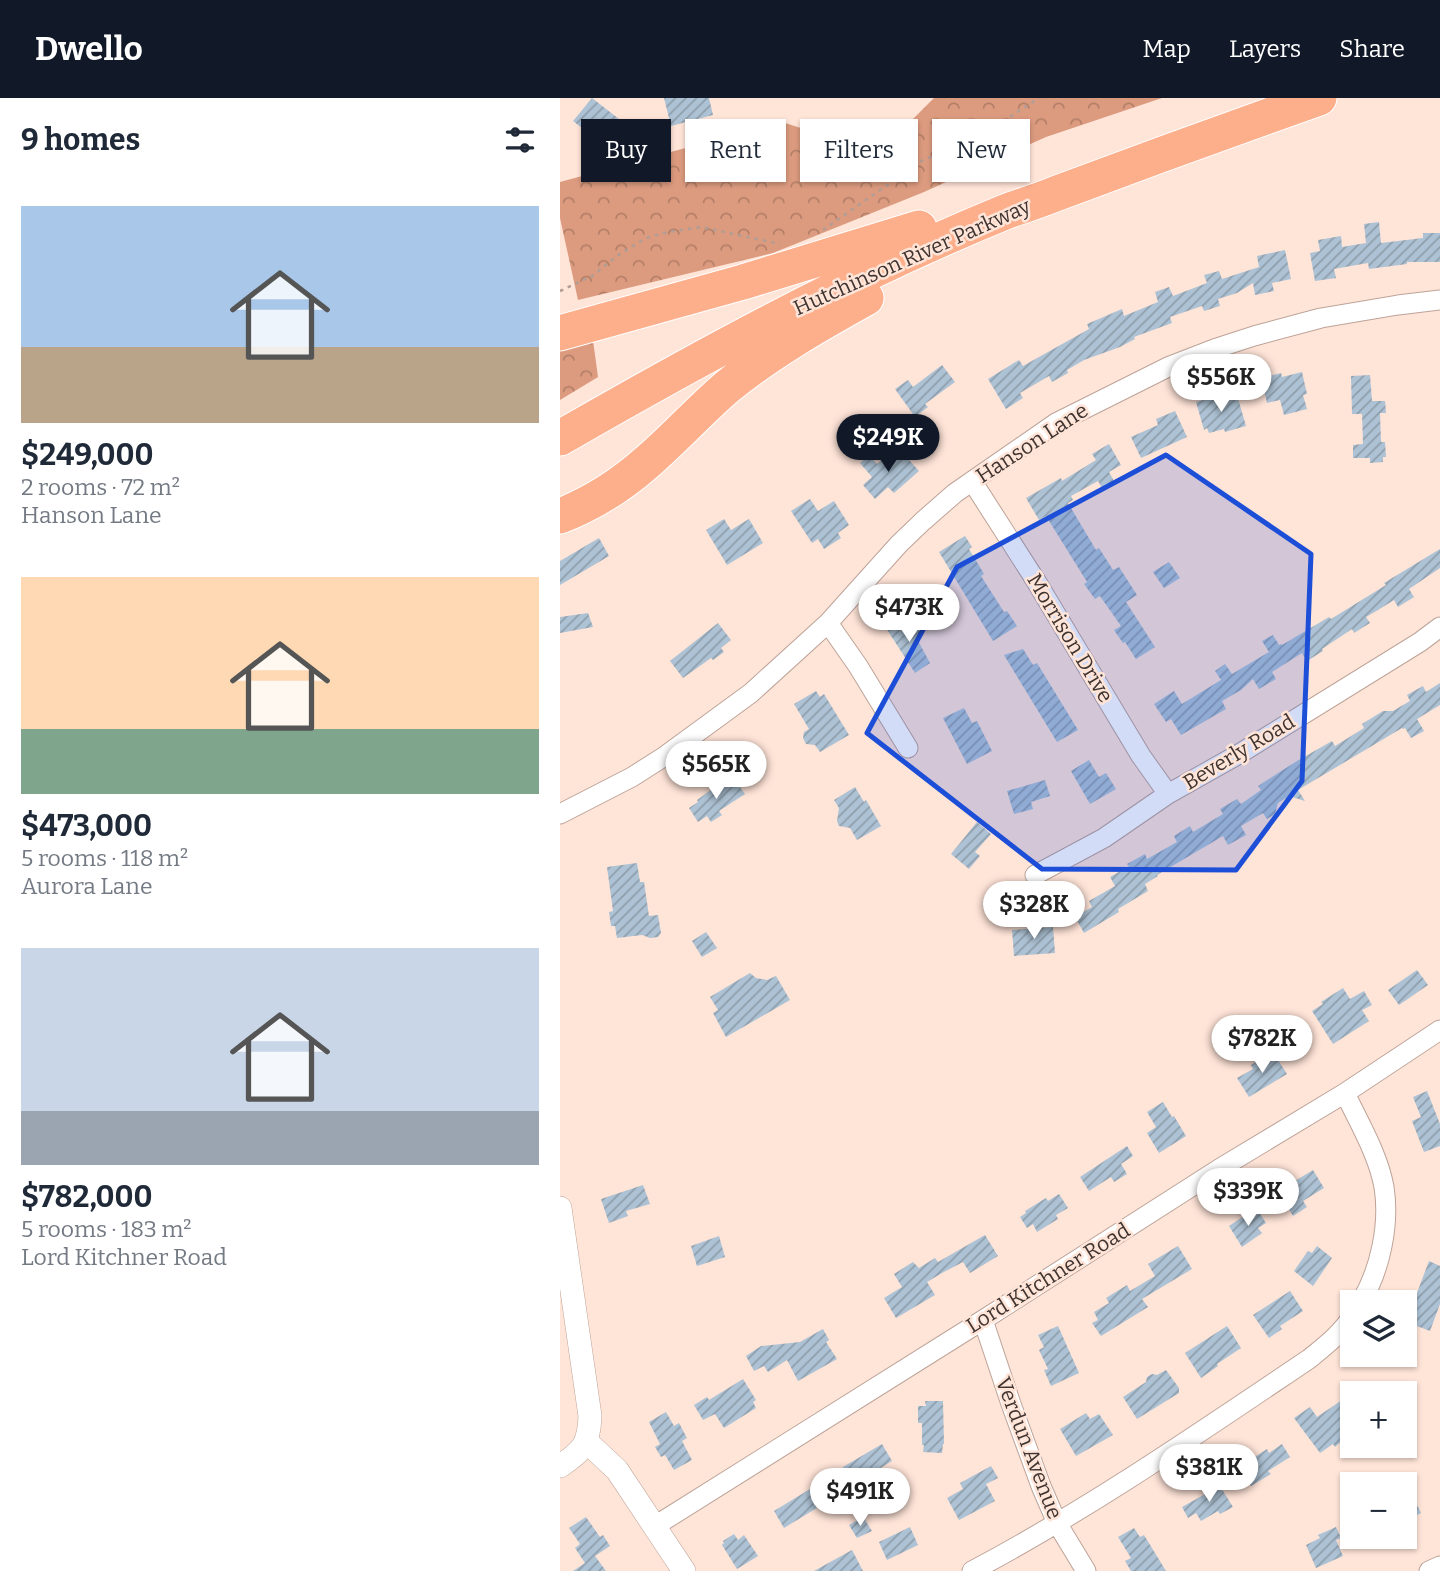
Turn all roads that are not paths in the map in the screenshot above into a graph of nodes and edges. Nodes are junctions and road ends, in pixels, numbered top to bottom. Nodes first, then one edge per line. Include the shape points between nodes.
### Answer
1 (1251, 98) edge
2 (1319, 98) edge
3 (1045, 198) junction
4 (919, 228) junction
5 (1440, 300) edge
6 (560, 333) edge
7 (560, 415) edge
8 (560, 438) edge
9 (972, 481) junction
10 (560, 516) edge
11 (828, 623) junction
12 (1440, 627) edge
13 (908, 748) dead end
14 (1168, 794) junction
15 (560, 814) edge
16 (1035, 875) dead end
17 (1440, 1030) edge
18 (1345, 1093) junction
19 (560, 1208) edge
20 (1366, 1290) edge
21 (983, 1320) junction
22 (1340, 1332) edge
23 (587, 1442) junction
24 (560, 1466) edge
25 (1057, 1523) junction
26 (655, 1526) junction
27 (1440, 1566) edge
28 (684, 1571) edge
29 (972, 1571) edge
30 (1086, 1571) edge
31 (1430, 1571) edge

1 - 4 highway, Hutchinson River Parkway via 1090,155
2 - 3 highway, Hutchinson River Parkway
3 - 8 highway, Hutchinson River Parkway via 873,271 716,350
3 - 10 highway via 968,248 864,299 782,348 729,386 635,472
4 - 6 highway
4 - 7 highway, Hutchinson River Parkway via 763,303
5 - 9 street, Hanson Lane via 1321,318 1181,361 1056,423
9 - 11 street, Hanson Lane via 899,544
9 - 14 street, Morrison Drive
11 - 13 street
11 - 15 street, Hanson Lane via 751,693 698,733 632,777
12 - 14 street, Beverly Road
14 - 16 street, Beverly Road via 1104,838
17 - 18 street, Lord Kitchner Road
18 - 20 street via 1384,1188 1382,1242
18 - 21 street, Lord Kitchner Road
19 - 23 street via 589,1406
21 - 25 street, Verdun Avenue
21 - 26 street, Lord Kitchner Road
22 - 25 street via 1309,1359 1145,1470
23 - 24 street
23 - 26 street via 613,1465
25 - 29 street
25 - 30 street, Verdun Avenue
26 - 28 street
27 - 31 street

